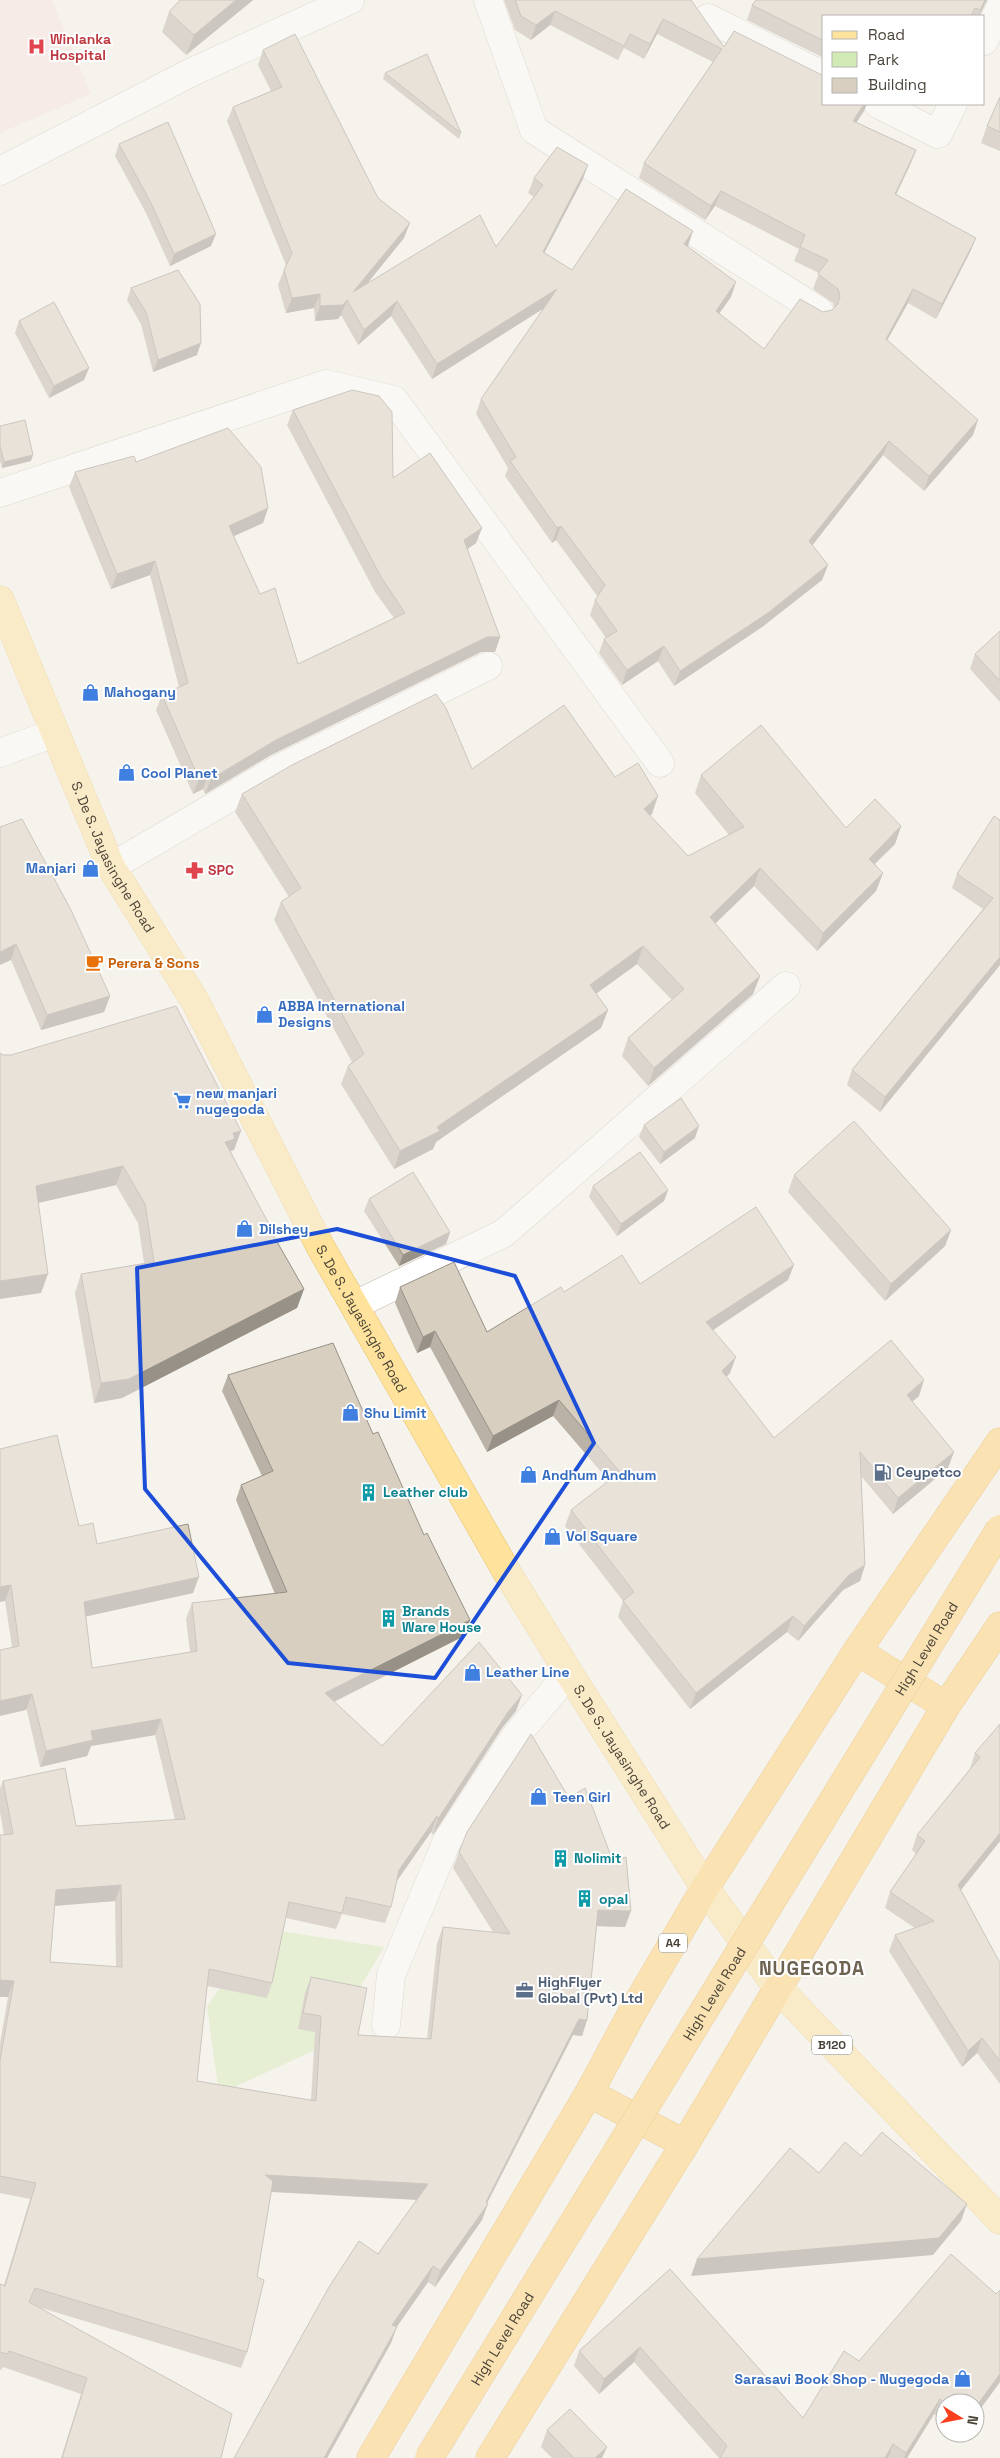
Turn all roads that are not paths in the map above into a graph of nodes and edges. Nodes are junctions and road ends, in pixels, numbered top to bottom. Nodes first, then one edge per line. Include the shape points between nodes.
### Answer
1 (350, 0) edge
2 (488, 0) edge
3 (1000, 8) edge
4 (708, 18) dead end
5 (985, 39) edge
6 (822, 75) edge
7 (880, 105) edge
8 (952, 105) edge
9 (0, 171) edge
10 (819, 311) edge
11 (0, 493) edge
12 (0, 600) edge
13 (488, 666) dead end
14 (54, 733) junction
15 (0, 753) edge
16 (660, 763) dead end
17 (111, 867) junction
18 (786, 986) dead end
19 (195, 1001) junction
20 (167, 1010) edge
21 (355, 1305) junction
22 (1000, 1442) edge
23 (1000, 1529) edge
24 (1000, 1626) edge
25 (857, 1650) junction
26 (569, 1673) junction
27 (946, 1706) junction
28 (705, 1888) junction
29 (777, 1987) junction
30 (386, 2026) dead end
31 (590, 2093) junction
32 (685, 2144) junction
33 (1000, 2220) edge
34 (371, 2458) edge
35 (429, 2458) edge
36 (490, 2458) edge

1 - 9 street via 192,72
2 - 10 street via 534,130
3 - 5 street
4 - 6 street
7 - 8 street via 938,134
11 - 16 street via 326,384 394,400
12 - 14 main road, S. De S. Jayasinghe Road / B120
13 - 17 street via 278,769
14 - 15 street
14 - 17 main road, S. De S. Jayasinghe Road / B120
17 - 19 main road, S. De S. Jayasinghe Road / B120
18 - 21 street via 504,1234
19 - 20 street
19 - 21 main road, S. De S. Jayasinghe Road / B120 via 320,1246
21 - 26 main road, S. De S. Jayasinghe Road / B120 via 508,1574
22 - 25 highway, A4
23 - 35 highway, High Level Road, bridge
24 - 27 highway
25 - 27 highway
25 - 28 highway, A4
26 - 28 main road, S. De S. Jayasinghe Road / B120
26 - 30 street via 515,1737 448,1842 391,1975
27 - 29 highway
28 - 29 main road, B120
28 - 31 highway, A4 via 633,2011
29 - 32 highway
29 - 33 main road, B120
31 - 32 highway
31 - 34 highway, A4
32 - 36 highway

